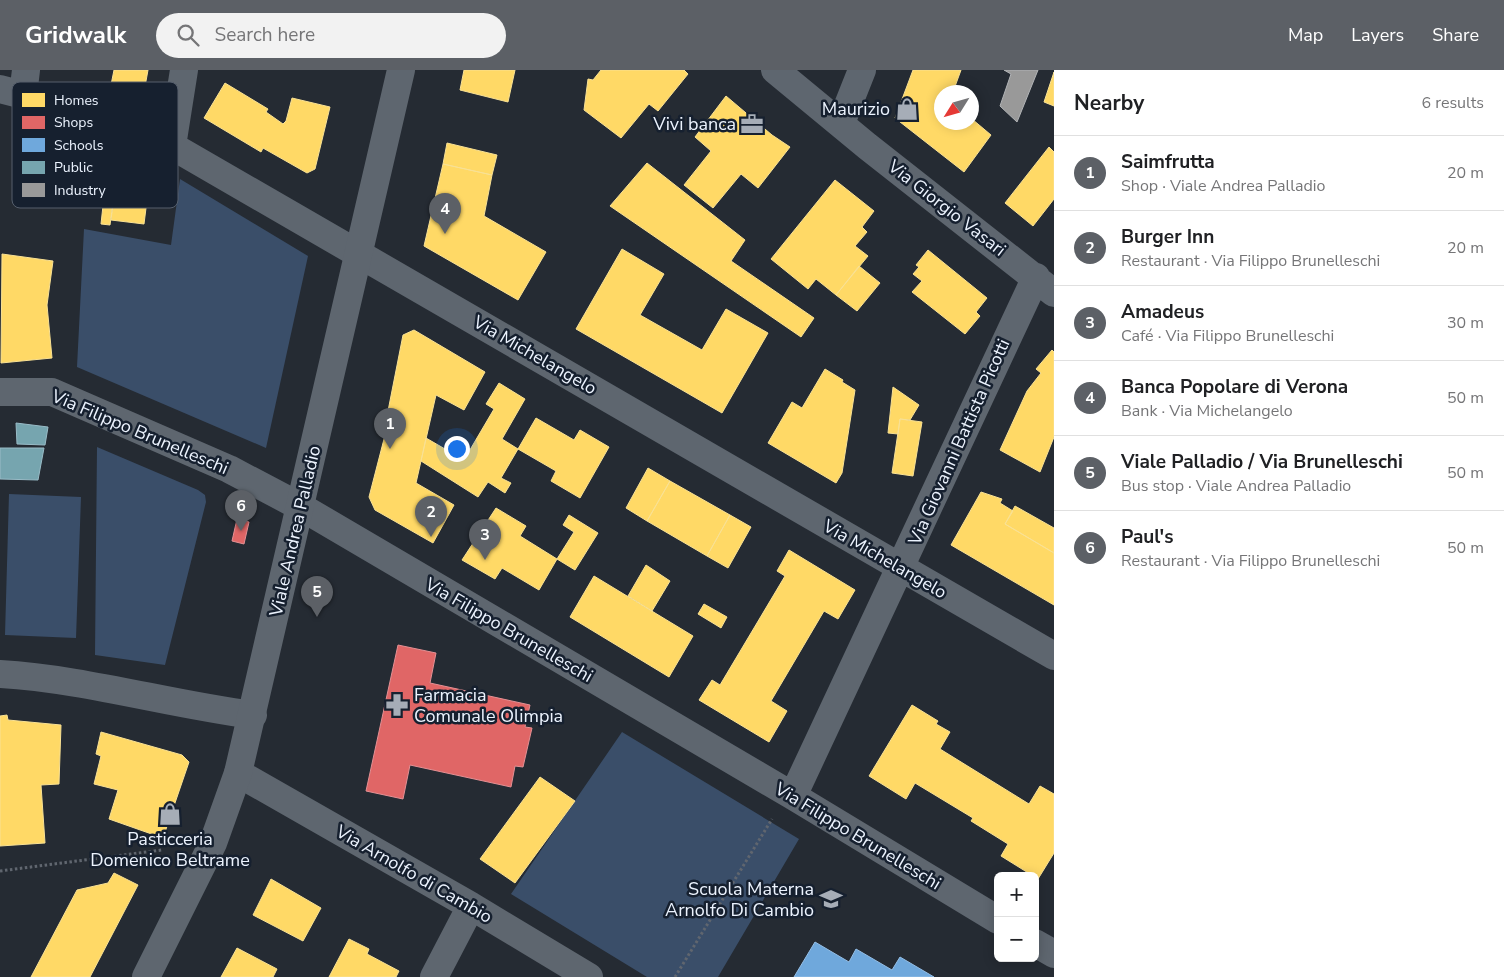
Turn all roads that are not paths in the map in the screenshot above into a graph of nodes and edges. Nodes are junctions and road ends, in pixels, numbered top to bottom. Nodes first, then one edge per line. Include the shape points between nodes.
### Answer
1 (184, 70) edge
2 (401, 70) edge
3 (775, 70) edge
4 (862, 70) edge
5 (178, 108) edge
6 (841, 123) junction
7 (178, 149) edge
8 (359, 253) junction
9 (1045, 285) edge
10 (0, 392) edge
11 (301, 507) junction
12 (901, 568) junction
13 (1054, 656) edge
14 (0, 674) edge
15 (253, 715) junction
16 (238, 774) junction
17 (793, 796) junction
18 (471, 906) junction
19 (994, 918) edge
20 (1039, 945) edge
21 (1054, 954) edge
22 (146, 977) edge
23 (434, 977) edge
24 (589, 977) edge

1 - 5 street
2 - 8 street, Viale Andrea Palladio
3 - 6 street, Via Giorgio Vasari
4 - 6 street
6 - 9 street, Via Giorgio Vasari
7 - 8 street, Via Michelangelo
8 - 11 street, Viale Andrea Palladio
8 - 12 street, Via Michelangelo
9 - 12 street, Via Giovanni Battista Picotti
10 - 11 street, Via Filippo Brunelleschi via 52,392 229,469
11 - 15 street, Viale Andrea Palladio
11 - 17 street, Via Filippo Brunelleschi
12 - 13 street, Via Michelangelo
12 - 17 street, Via Giovanni Battista Picotti
14 - 15 street via 38,676 197,708
15 - 16 street, Viale Andrea Palladio
16 - 18 street, Via Arnolfo di Cambio
16 - 22 street, Viale Andrea Palladio via 213,843
17 - 19 street, Via Filippo Brunelleschi
18 - 23 street
18 - 24 street, Via Arnolfo di Cambio
20 - 21 street

